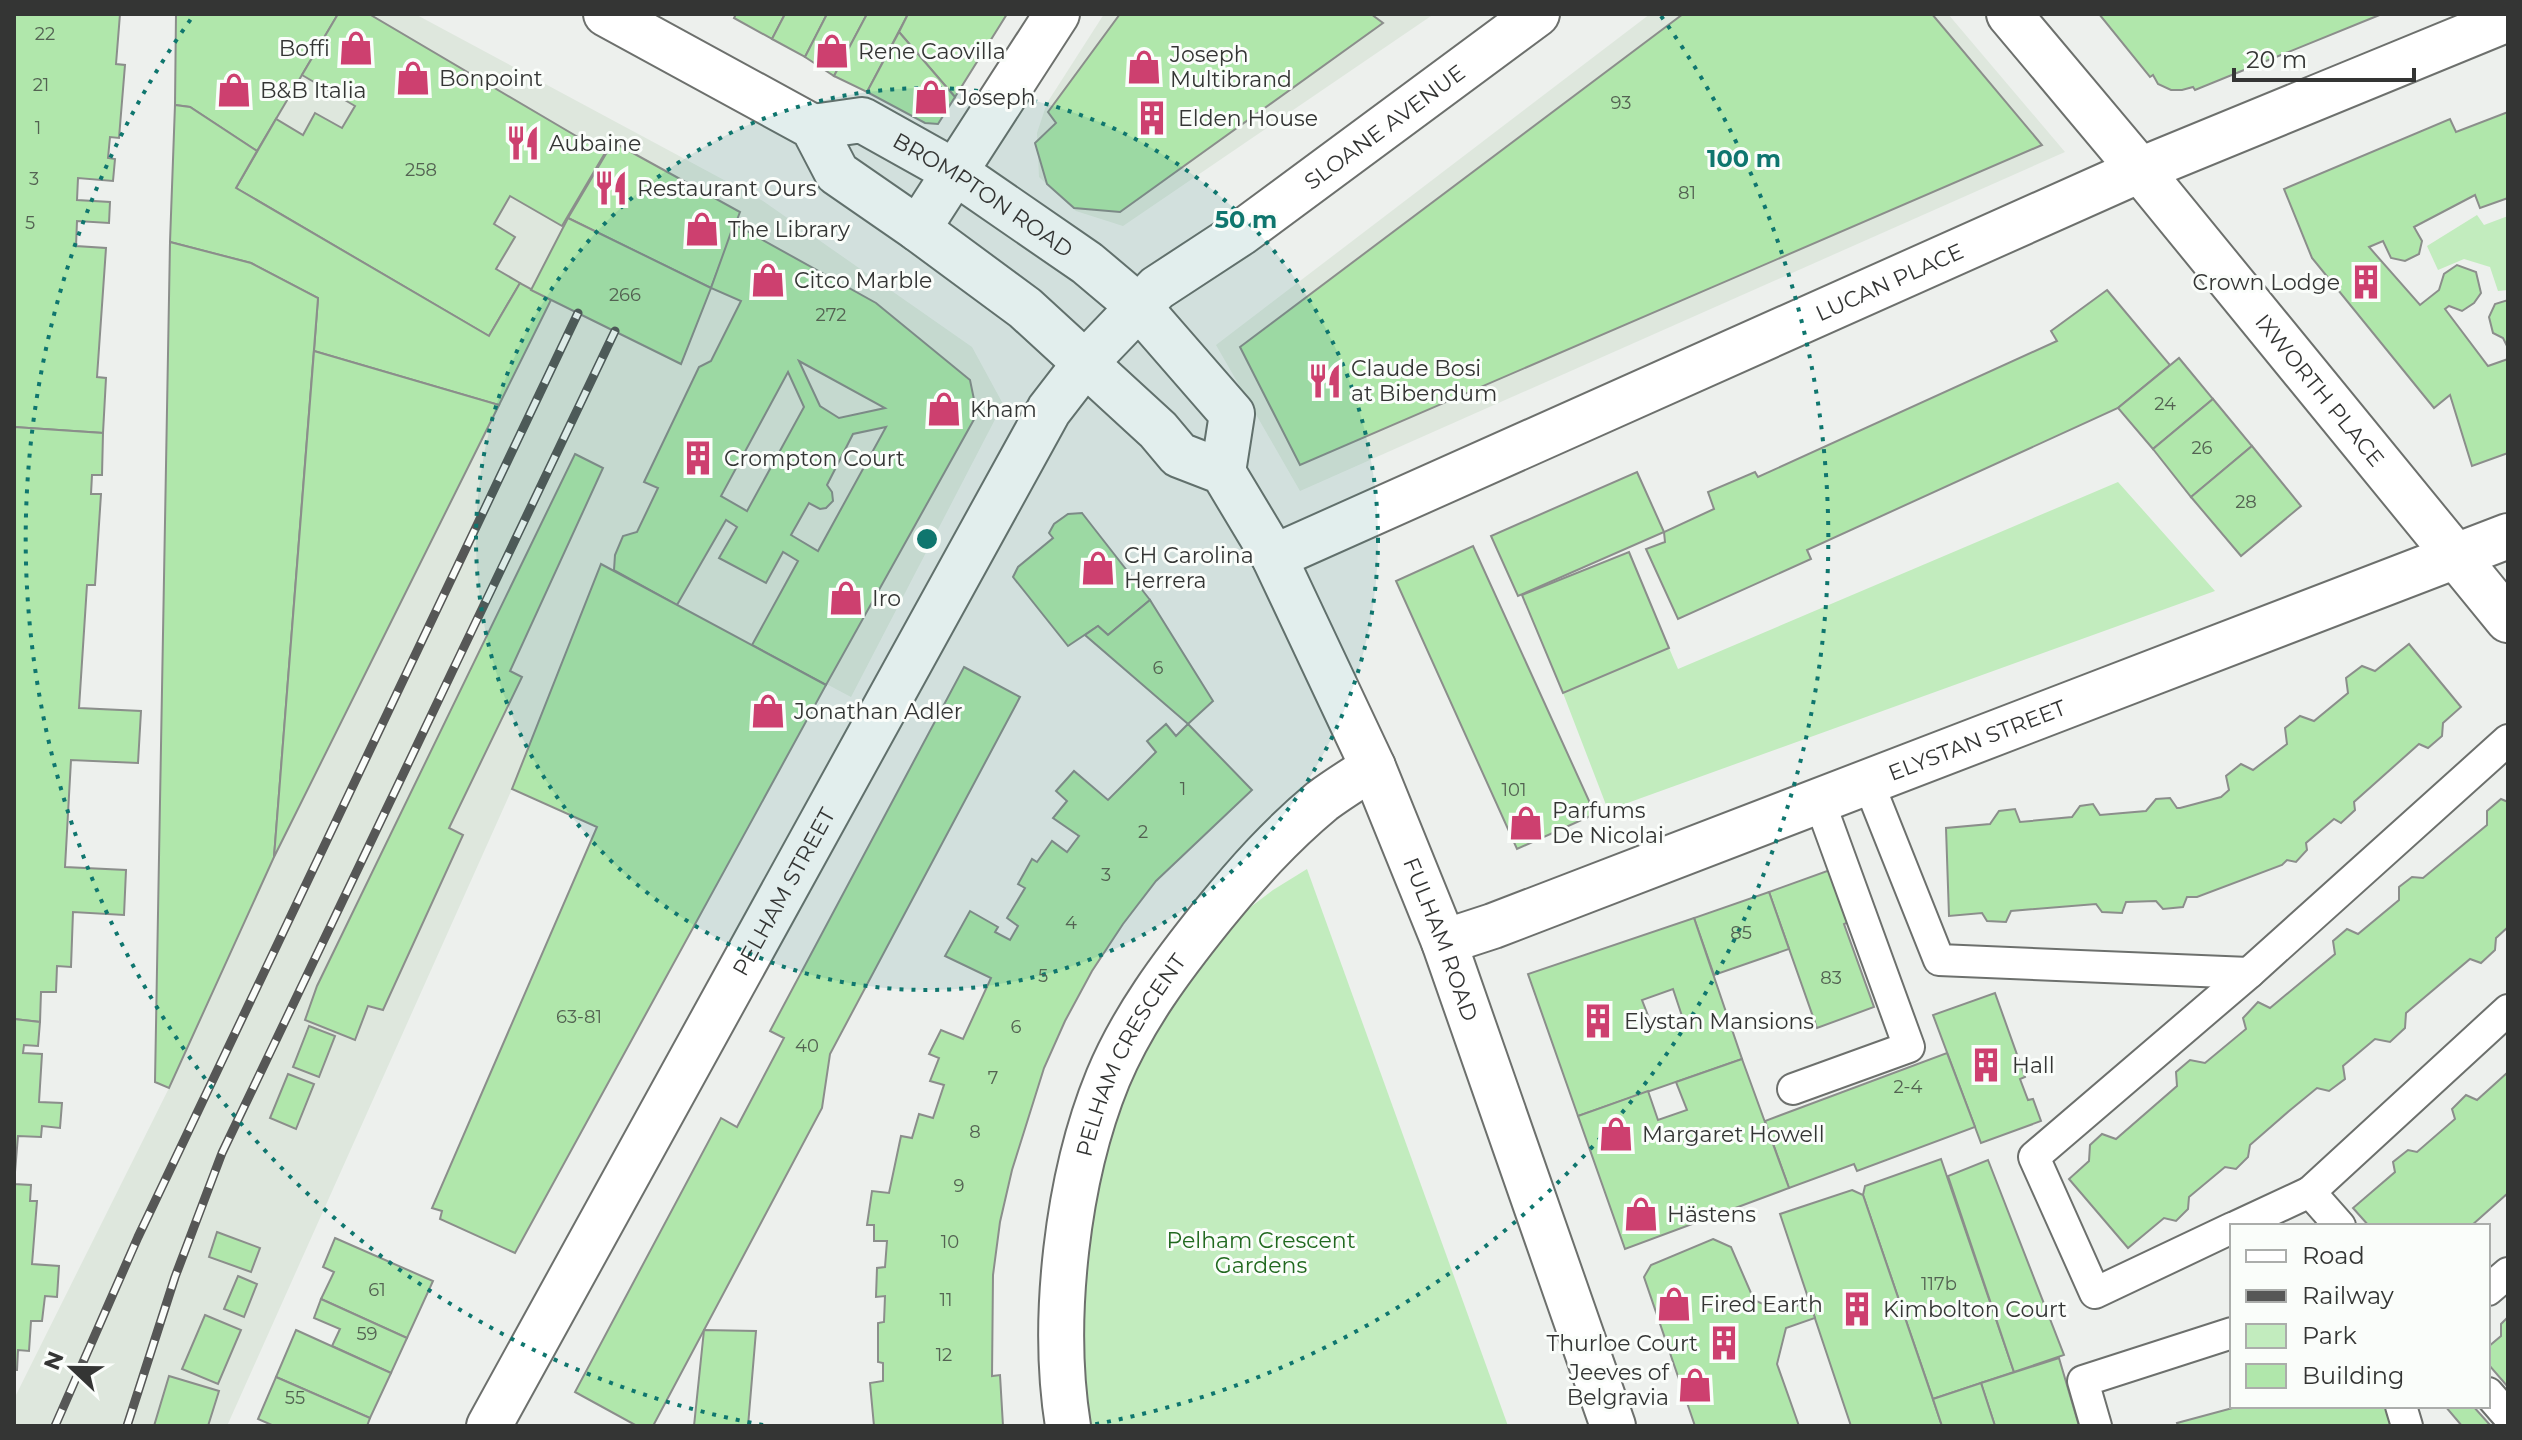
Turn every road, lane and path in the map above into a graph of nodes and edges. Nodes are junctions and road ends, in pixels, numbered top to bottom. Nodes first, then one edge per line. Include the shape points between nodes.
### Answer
1 (606, 14) edge
2 (1057, 14) edge
3 (1537, 14) edge
4 (2009, 14) edge
5 (2508, 19) edge
6 (813, 127) junction
7 (2140, 170) junction
8 (955, 172) junction
9 (918, 229) junction
10 (1138, 306) junction
11 (1086, 362) junction
12 (1223, 472) junction
13 (2508, 536) edge
14 (1274, 557) junction
15 (2455, 558) junction
16 (2508, 620) edge
17 (2508, 740) edge
18 (1373, 767) junction
19 (1868, 782) junction
20 (1819, 800) junction
21 (1444, 942) junction
22 (2249, 973) junction
23 (2508, 1010) edge
24 (1793, 1089) dead end
25 (2310, 1192) junction
26 (2241, 1224) edge
27 (2338, 1224) edge
28 (2230, 1229) edge
29 (2508, 1273) edge
30 (2490, 1288) edge
31 (2230, 1334) edge
32 (2490, 1395) edge
33 (2508, 1416) edge
34 (489, 1426) edge
35 (1068, 1426) edge
36 (1613, 1426) edge
37 (2096, 1426) edge

1 - 6 street
2 - 8 street
3 - 10 street, SLOANE AVENUE
4 - 7 street, IXWORTH PLACE
5 - 7 street, LUCAN PLACE
6 - 8 street, BROMPTON ROAD via 862,120
6 - 9 street via 837,173
7 - 14 street, LUCAN PLACE
7 - 15 street, IXWORTH PLACE
8 - 9 street
8 - 10 street, BROMPTON ROAD via 1087,263
9 - 11 street via 1025,308
10 - 11 street, SLOANE AVENUE
10 - 12 street via 1232,414
11 - 12 street via 1179,455
11 - 34 street, PELHAM STREET via 1042,422
12 - 14 street, FULHAM ROAD
13 - 15 street, ELYSTAN STREET
14 - 18 street, FULHAM ROAD
15 - 16 street, IXWORTH PLACE
15 - 19 street, ELYSTAN STREET
17 - 22 lane
18 - 21 street, FULHAM ROAD
18 - 35 street, PELHAM CRESCENT via 1324,800 1256,863 1176,960 1135,1023 1107,1080 1070,1217 1062,1299
19 - 20 street, ELYSTAN STREET
19 - 22 lane via 1939,960
20 - 21 street, ELYSTAN STREET
20 - 24 lane via 1909,1047
21 - 36 street, FULHAM ROAD
22 - 28 lane via 2034,1157 2095,1293
23 - 25 lane
25 - 26 lane
25 - 27 lane
29 - 30 lane
31 - 37 lane via 2083,1381
32 - 33 lane

